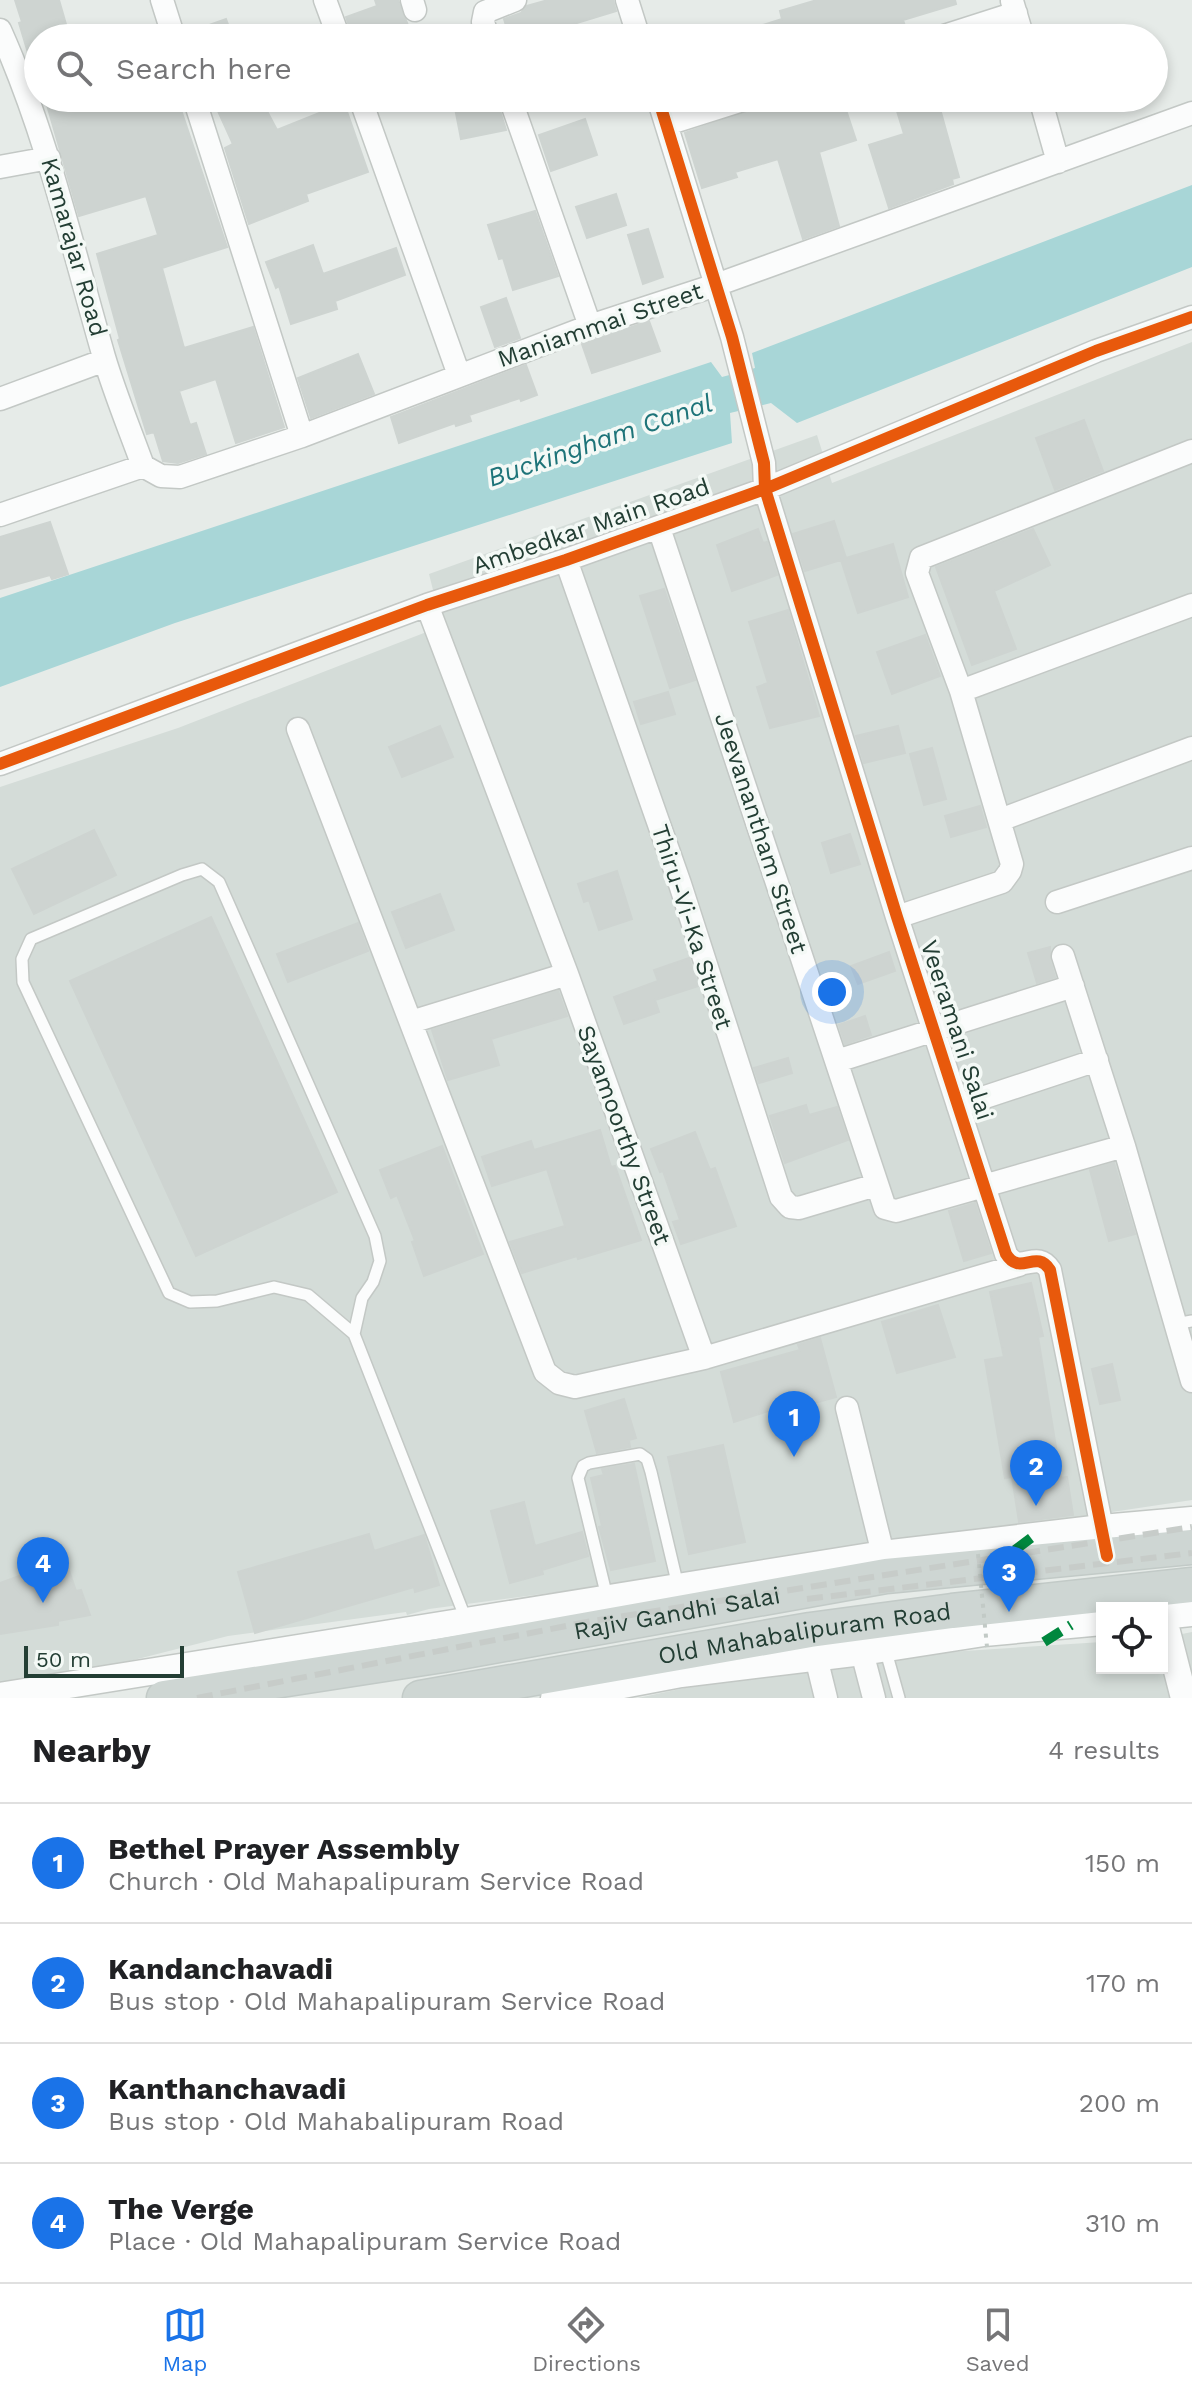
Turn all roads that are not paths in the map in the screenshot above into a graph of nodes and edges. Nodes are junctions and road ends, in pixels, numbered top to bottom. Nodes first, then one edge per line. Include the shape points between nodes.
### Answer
1 (162, 0) edge
2 (325, 0) edge
3 (515, 0) edge
4 (627, 0) edge
5 (1014, 7) edge
6 (170, 24) edge
7 (334, 24) edge
8 (484, 24) edge
9 (635, 24) edge
10 (972, 24) edge
11 (0, 30) edge
12 (24, 88) edge
13 (33, 112) edge
14 (198, 112) edge
15 (365, 112) edge
16 (515, 112) edge
17 (663, 112) edge
18 (705, 112) edge
19 (1044, 112) edge
20 (1192, 113) edge
21 (667, 124) junction
22 (49, 158) junction
23 (1058, 162) junction
24 (0, 167) edge
25 (716, 285) junction
26 (1192, 317) edge
27 (590, 326) junction
28 (105, 360) junction
29 (459, 375) junction
30 (0, 399) edge
31 (302, 436) junction
32 (1192, 451) edge
33 (143, 466) junction
34 (765, 489) junction
35 (0, 515) edge
36 (659, 528) junction
37 (566, 560) junction
38 (427, 605) junction
39 (1192, 605) edge
40 (961, 691) junction
41 (298, 729) dead end
42 (1192, 748) edge
43 (0, 764) edge
44 (1000, 820) junction
45 (1192, 858) edge
46 (1057, 902) dead end
47 (897, 917) junction
48 (1063, 956) dead end
49 (567, 974) junction
50 (1073, 986) junction
51 (411, 1022) junction
52 (934, 1030) junction
53 (1097, 1060) junction
54 (837, 1061) junction
55 (958, 1106) junction
56 (1124, 1146) junction
57 (876, 1185) junction
58 (984, 1186) junction
59 (1019, 1265) junction
60 (1184, 1322) edge
61 (354, 1334) junction
62 (704, 1358) junction
63 (1192, 1381) edge
64 (847, 1408) dead end
65 (1192, 1520) edge
66 (1105, 1542) junction
67 (1192, 1547) edge
68 (883, 1554) junction
69 (678, 1586) junction
70 (607, 1597) junction
71 (1168, 1604) edge
72 (1096, 1606) edge
73 (1168, 1610) edge
74 (1192, 1613) edge
75 (467, 1623) junction
76 (1096, 1623) edge
77 (812, 1643) junction
78 (874, 1650) junction
79 (662, 1688) edge
80 (0, 1696) edge
81 (566, 1697) edge
82 (164, 1698) edge
83 (420, 1698) edge
84 (826, 1698) edge
85 (874, 1698) edge
86 (899, 1698) edge
87 (1184, 1698) edge

1 - 6 street
2 - 7 street
3 - 8 street via 485,12
4 - 9 street
5 - 10 street
11 - 12 street, Kamarajar Road
13 - 22 street, Kamarajar Road
14 - 31 street
15 - 29 street
16 - 27 street
17 - 21 street, Veeramani Salai
18 - 21 street
19 - 23 street
20 - 23 street, Maniammai Street
21 - 25 street, Veeramani Salai
22 - 24 street
22 - 28 street, Kamarajar Road
23 - 25 street, Maniammai Street
25 - 27 street, Maniammai Street
25 - 34 street, Veeramani Salai via 764,463
26 - 34 street, Ambedkar Main Road via 1096,351
27 - 29 street, Maniammai Street
28 - 30 street
28 - 33 street, Kamarajar Road
29 - 31 street, Maniammai Street
31 - 33 street, Maniammai Street via 180,477 161,476
32 - 40 street via 921,558 917,573
33 - 35 street
34 - 36 street, Ambedkar Main Road
34 - 47 street, Veeramani Salai
36 - 37 street, Ambedkar Main Road
36 - 54 street, Jeevanantham Street
37 - 38 street, Ambedkar Main Road
37 - 57 street, Thiru-Vi-Ka Street via 680,884 781,1197 799,1208
38 - 43 street, Ambedkar Main Road
38 - 49 street, Sayamoorthy Street
39 - 40 street
40 - 44 street
41 - 51 street
42 - 44 street
44 - 47 street via 1012,864 1002,882
45 - 46 street
47 - 52 street, Veeramani Salai
48 - 50 street
49 - 51 street
49 - 62 street, Sayamoorthy Street
50 - 52 street
50 - 53 street
51 - 62 street via 545,1372 575,1387
52 - 54 street
52 - 55 street, Veeramani Salai
53 - 55 street
53 - 56 street
54 - 57 street, Jeevanantham Street
55 - 58 street, Veeramani Salai
56 - 58 street
56 - 60 street
57 - 58 street via 892,1212
58 - 59 street, Veeramani Salai via 1006,1254
59 - 62 street
59 - 66 street via 1040,1261 1050,1270
60 - 63 street
61 - 61 lane via 362,1298 380,1261 375,1236 219,882 202,869 182,875 31,939 22,959 23,982 169,1293 190,1302 217,1301 274,1287 308,1295
61 - 75 lane
64 - 68 street
65 - 66 street
66 - 67 main road, Rajiv Gandhi Salai
66 - 68 street
66 - 82 main road, Rajiv Gandhi Salai
68 - 69 street
69 - 70 street
69 - 70 lane via 651,1472 640,1454 589,1463 578,1478
70 - 75 street
71 - 74 street
72 - 77 main road, Old Mahabalipuram Road via 952,1611
73 - 87 street
75 - 80 street
76 - 78 street
77 - 78 street
77 - 79 street via 681,1674
77 - 83 main road, Old Mahabalipuram Road
77 - 84 street
78 - 85 street
78 - 86 lane
79 - 81 street

